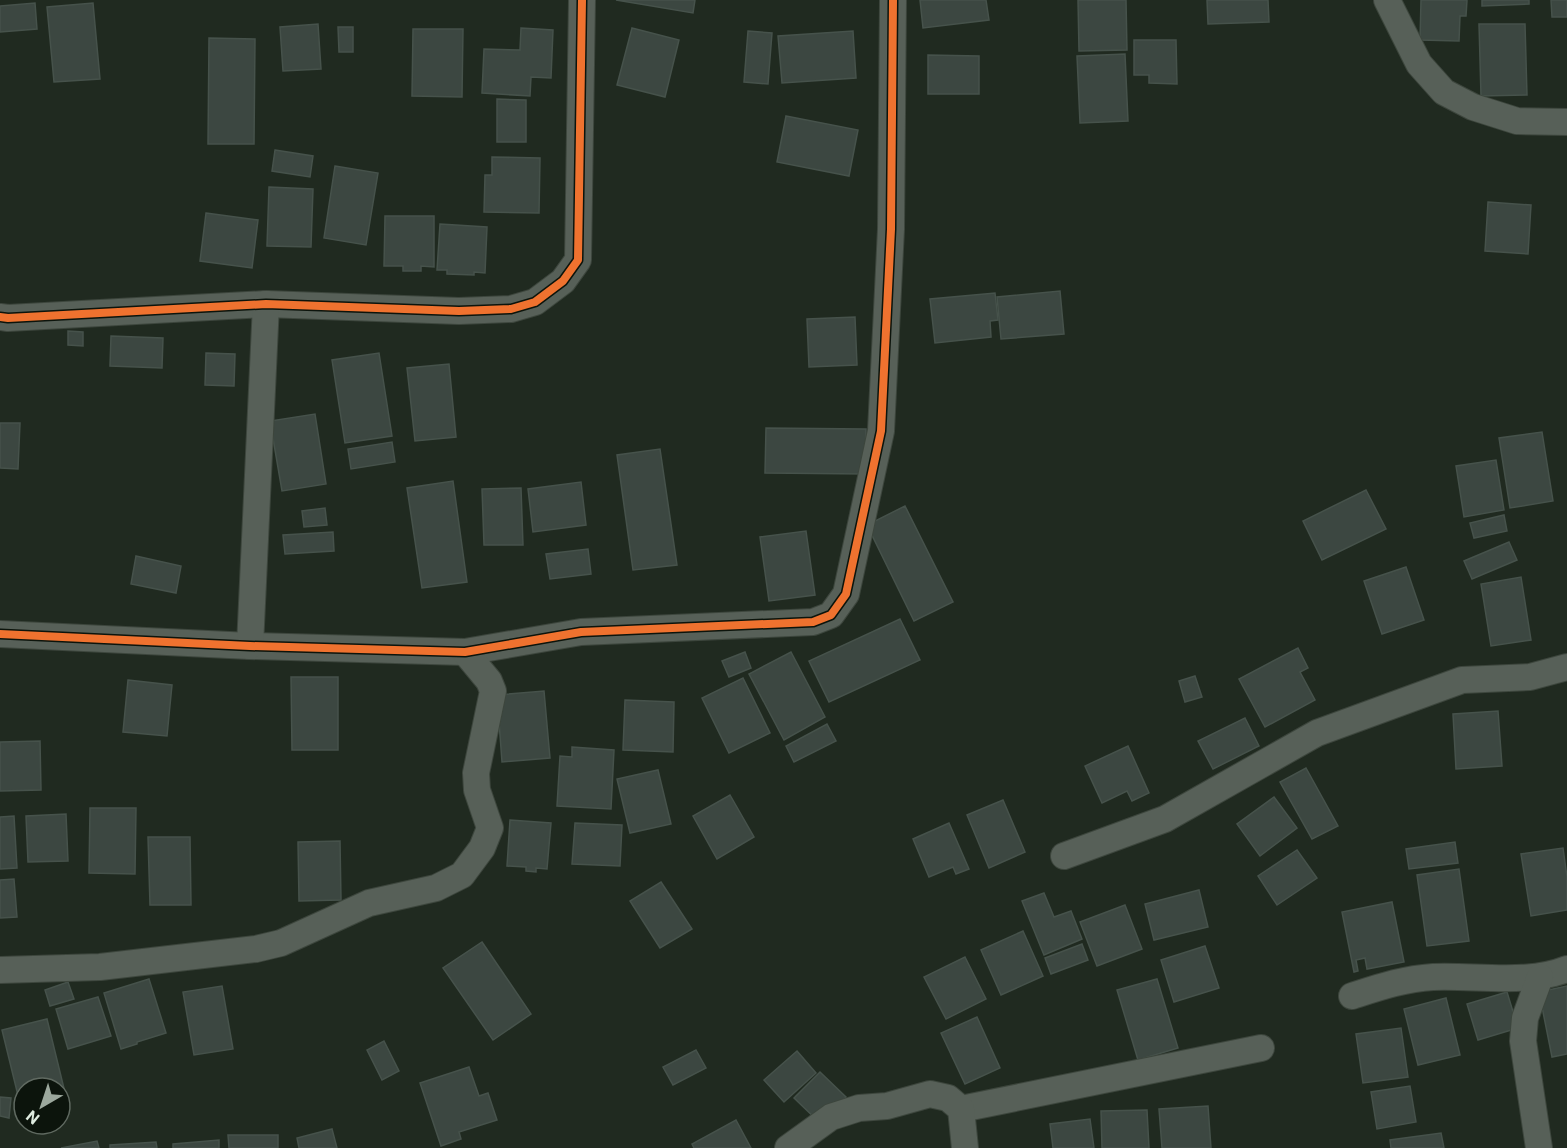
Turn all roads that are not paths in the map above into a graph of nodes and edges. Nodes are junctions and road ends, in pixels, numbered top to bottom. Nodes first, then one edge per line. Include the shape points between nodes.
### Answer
1 (582, 0) edge
2 (893, 0) edge
3 (1387, 0) edge
4 (1567, 122) edge
5 (266, 304) junction
6 (0, 316) edge
7 (0, 634) edge
8 (250, 646) junction
9 (465, 652) junction
10 (1567, 667) edge
11 (1064, 856) dead end
12 (1567, 969) edge
13 (0, 970) edge
14 (1540, 977) junction
15 (1352, 996) dead end
16 (1261, 1048) dead end
17 (961, 1109) junction
18 (788, 1148) edge
19 (965, 1148) edge
20 (1539, 1148) edge

1 - 5 street via 578,260 563,281 535,302 511,309 459,311
2 - 9 street via 891,229 881,431 846,594 831,615 813,622 581,632
3 - 4 street via 1419,64 1444,92 1473,107 1517,121
5 - 6 street
5 - 8 street
7 - 8 street
8 - 9 street
9 - 13 street via 493,691 476,773 477,790 490,828 482,848 462,874 436,888 369,903 281,943 256,949 100,966
10 - 11 street via 1530,677 1462,680 1317,733 1165,819
12 - 14 street
14 - 15 street via 1400,980
14 - 20 street via 1525,1018 1523,1041
16 - 17 street
17 - 18 street via 948,1098 930,1094 887,1106 859,1108 831,1117
17 - 19 street

